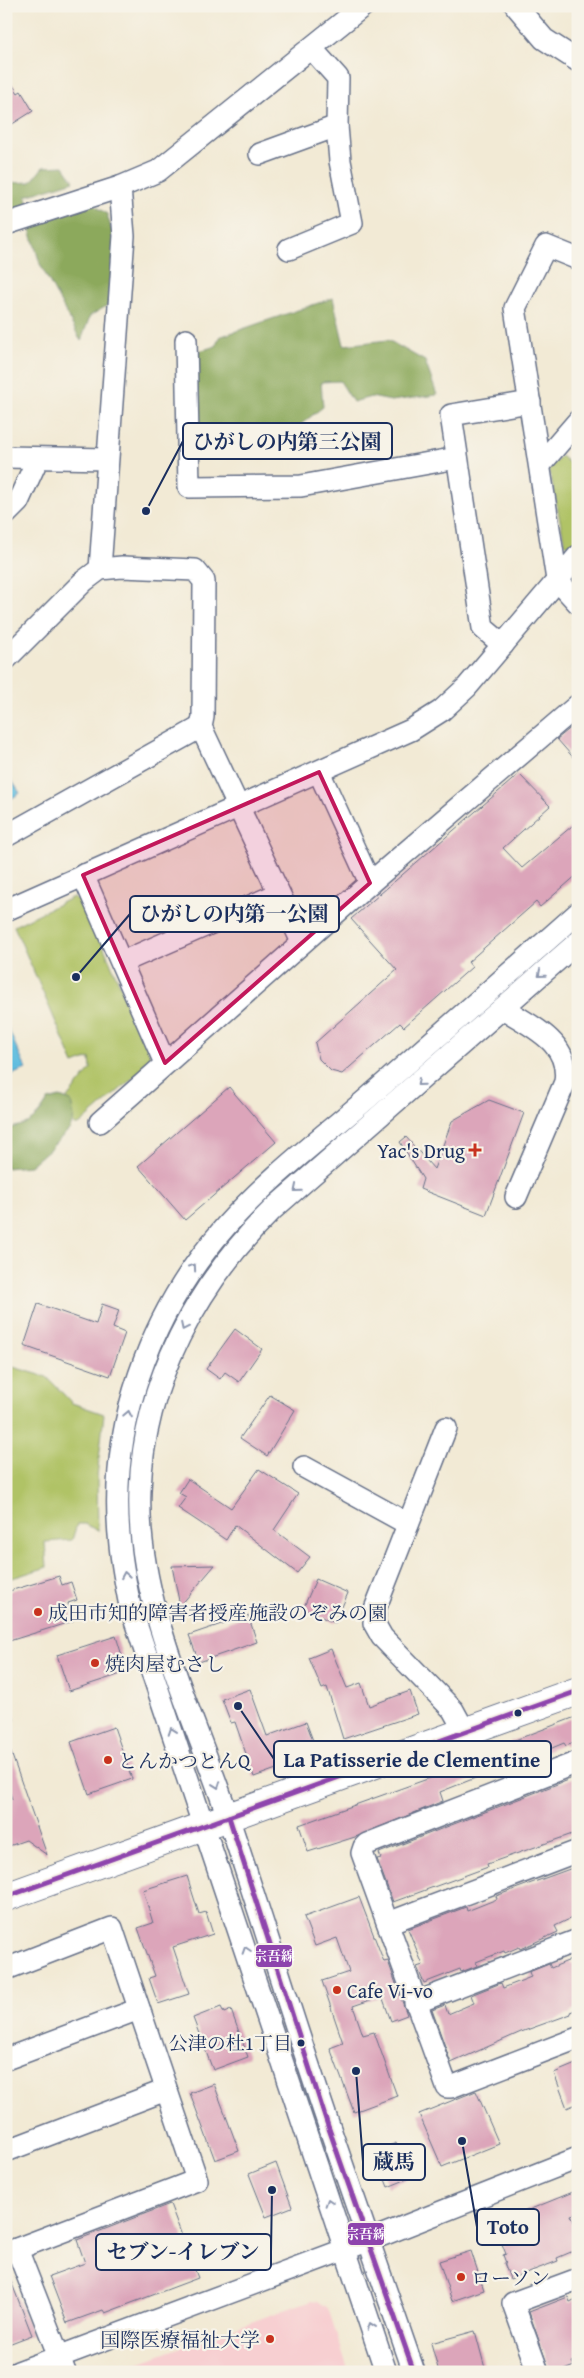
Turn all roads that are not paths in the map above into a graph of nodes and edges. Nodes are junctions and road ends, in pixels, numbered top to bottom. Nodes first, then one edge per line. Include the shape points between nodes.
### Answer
1 (516, 6) edge
2 (352, 10) edge
3 (312, 49) junction
4 (578, 61) edge
5 (337, 126) junction
6 (260, 154) dead end
7 (120, 187) junction
8 (6, 224) edge
9 (289, 249) dead end
10 (578, 259) edge
11 (186, 340) dead end
12 (530, 402) junction
13 (578, 421) edge
14 (6, 457) edge
15 (38, 458) junction
16 (457, 458) junction
17 (106, 459) junction
18 (540, 465) junction
19 (6, 514) edge
20 (578, 556) edge
21 (100, 569) junction
22 (557, 580) junction
23 (578, 603) edge
24 (503, 645) junction
25 (6, 659) edge
26 (578, 705) edge
27 (201, 727) junction
28 (319, 772) junction
29 (239, 806) junction
30 (6, 836) edge
31 (84, 875) junction
32 (370, 883) junction
33 (278, 894) junction
34 (6, 910) edge
35 (578, 913) edge
36 (302, 942) junction
37 (578, 942) edge
38 (122, 962) junction
39 (503, 1008) junction
40 (165, 1063) junction
41 (100, 1122) dead end
42 (516, 1197) dead end
43 (446, 1428) dead end
44 (304, 1467) dead end
45 (408, 1524) junction
46 (578, 1690) edge
47 (465, 1732) junction
48 (578, 1762) edge
49 (217, 1822) junction
50 (578, 1851) edge
51 (6, 1897) edge
52 (388, 1923) junction
53 (578, 1940) edge
54 (6, 1969) edge
55 (416, 2003) junction
56 (139, 2008) junction
57 (578, 2038) edge
58 (6, 2059) edge
59 (166, 2090) junction
60 (6, 2151) edge
61 (578, 2158) edge
62 (370, 2240) junction
63 (345, 2249) junction
64 (12, 2251) edge
65 (578, 2279) edge
66 (62, 2364) edge
67 (18, 2372) edge
68 (386, 2372) edge
69 (414, 2372) edge
70 (538, 2372) edge

1 - 4 street via 544,39
2 - 3 street
3 - 5 street via 338,78
3 - 7 street via 158,171
5 - 6 street
5 - 9 street via 352,223
7 - 8 street
7 - 17 street via 124,236
10 - 12 street via 546,246 515,308
11 - 16 street via 189,487 301,486
12 - 16 street via 451,415
12 - 18 street
13 - 18 street
14 - 15 street
15 - 17 street
15 - 19 street via 18,502
16 - 24 street via 483,628
17 - 21 street
18 - 22 street
20 - 22 street
21 - 25 street
21 - 27 street via 195,570 204,581
22 - 23 street
22 - 24 street
24 - 28 street via 455,700 427,721
26 - 32 street
27 - 29 street
27 - 30 street
28 - 29 street
28 - 32 street
29 - 31 street
29 - 33 street
31 - 34 street
31 - 38 street
32 - 36 street
33 - 36 street
33 - 38 street
49 -> 35 street via 130,1606 118,1512 121,1460 131,1398 140,1368 153,1336 183,1281 203,1252 243,1208
36 - 40 street
37 -> 39 street
38 - 40 street
39 - 42 street via 556,1045 566,1065 565,1082
39 -> 49 street via 248,1234 222,1266 189,1317 154,1399 142,1464 143,1549 162,1633
40 - 41 street
43 - 45 street
44 - 45 street
45 - 47 street via 375,1609 374,1623 382,1637 453,1710
46 - 47 highway
47 - 49 highway
48 - 52 street via 367,1844 362,1853
49 - 51 highway
49 - 62 street
63 -> 49 street
50 - 52 street
52 - 55 street
53 - 55 street
54 - 56 street via 112,1928
55 - 57 street via 447,2087
56 - 58 street
56 - 59 street
59 - 60 street
59 - 64 street via 197,2180
61 - 62 street
62 - 63 street
62 - 69 street
63 - 66 street
68 -> 63 street
64 - 66 street
65 - 70 street via 513,2303
66 - 67 street

